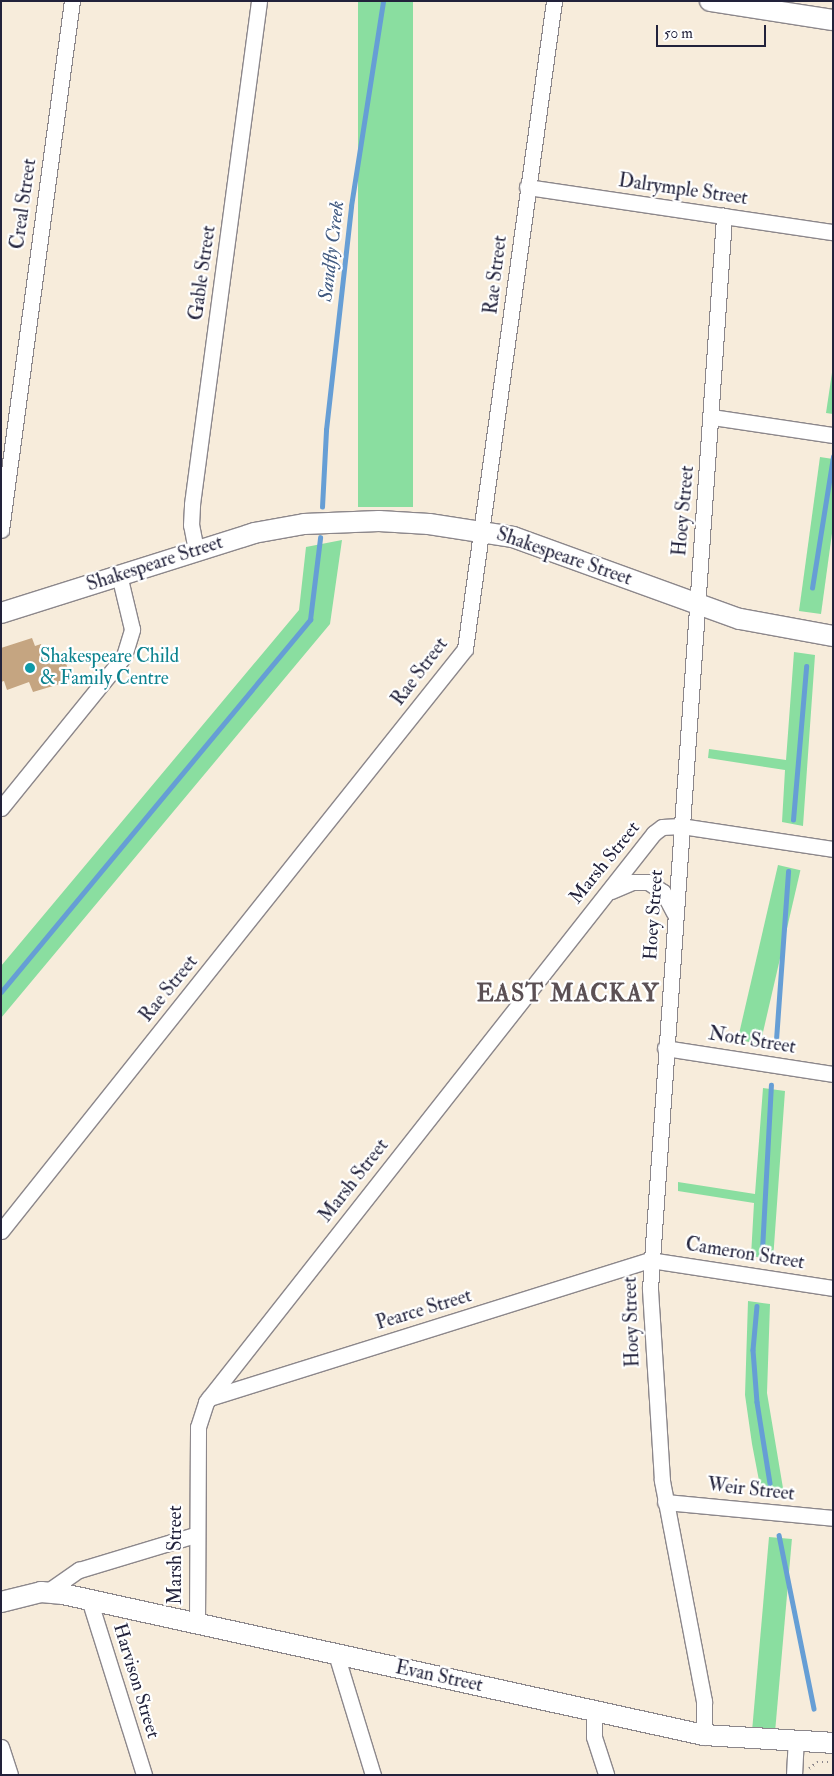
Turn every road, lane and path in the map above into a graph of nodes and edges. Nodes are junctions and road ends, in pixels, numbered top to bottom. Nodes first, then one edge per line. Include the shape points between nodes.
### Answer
1 (72, 1) edge
2 (259, 1) edge
3 (554, 1) edge
4 (710, 1) edge
5 (833, 20) edge
6 (527, 187) junction
7 (724, 216) junction
8 (833, 232) edge
9 (712, 417) junction
10 (833, 435) edge
11 (1, 530) edge
12 (483, 531) junction
13 (196, 550) junction
14 (119, 575) junction
15 (697, 604) junction
16 (1, 613) edge
17 (833, 636) edge
18 (1, 808) edge
19 (681, 826) junction
20 (833, 849) edge
21 (605, 895) junction
22 (674, 913) junction
23 (664, 1048) junction
24 (833, 1074) edge
25 (1, 1231) edge
26 (650, 1260) junction
27 (833, 1288) edge
28 (209, 1398) junction
29 (665, 1502) junction
30 (833, 1518) edge
31 (195, 1535) junction
32 (47, 1592) junction
33 (89, 1599) junction
34 (1, 1602) edge
35 (196, 1622) junction
36 (336, 1654) junction
37 (594, 1711) junction
38 (704, 1734) junction
39 (796, 1741) junction
40 (833, 1743) edge
41 (1, 1746) edge
42 (833, 1762) edge
43 (800, 1773) edge
44 (10, 1775) edge
45 (144, 1775) edge
46 (373, 1775) edge
47 (606, 1775) edge

1 - 11 street, Creal Street
2 - 13 street, Gable Street via 192,504
3 - 6 street, Rae Street
4 - 5 street
6 - 7 street, Dalrymple Street
6 - 12 street, Rae Street
7 - 8 street, Dalrymple Street
7 - 9 street, Hoey Street
9 - 10 street
9 - 15 street, Hoey Street
12 - 13 street, Shakespeare Street via 405,522 344,521 254,533
12 - 15 street, Shakespeare Street via 535,544
12 - 25 street, Rae Street via 465,650
13 - 14 street, Shakespeare Street
14 - 16 street, Shakespeare Street
14 - 18 street via 132,629 124,656
15 - 17 street, Shakespeare Street via 758,624
15 - 19 street, Hoey Street
19 - 20 street, Marsh Street
19 - 21 street, Marsh Street via 656,831
19 - 22 street, Hoey Street
21 - 22 street via 624,884 648,882 665,895
21 - 28 street, Marsh Street
22 - 23 street, Hoey Street
23 - 24 street, Nott Street
23 - 26 street, Hoey Street
26 - 27 street, Cameron Street
26 - 28 street, Pearce Street
26 - 29 street, Hoey Street
28 - 31 street, Marsh Street via 199,1420
29 - 30 street, Weir Street
29 - 38 street, Hoey Street via 704,1701
31 - 32 street, Evan Street via 80,1570
31 - 35 street, Marsh Street
32 - 33 street, Evan Street
32 - 34 street, Evan Street
33 - 35 street, Evan Street
33 - 45 street, Harvison Street
35 - 36 street, Evan Street
36 - 37 street, Evan Street
36 - 46 street
37 - 38 street, Evan Street
37 - 47 street via 594,1737
38 - 39 street, Evan Street
39 - 40 street, Evan Street
39 - 43 street
41 - 44 street
42 - 43 path via 817,1762

